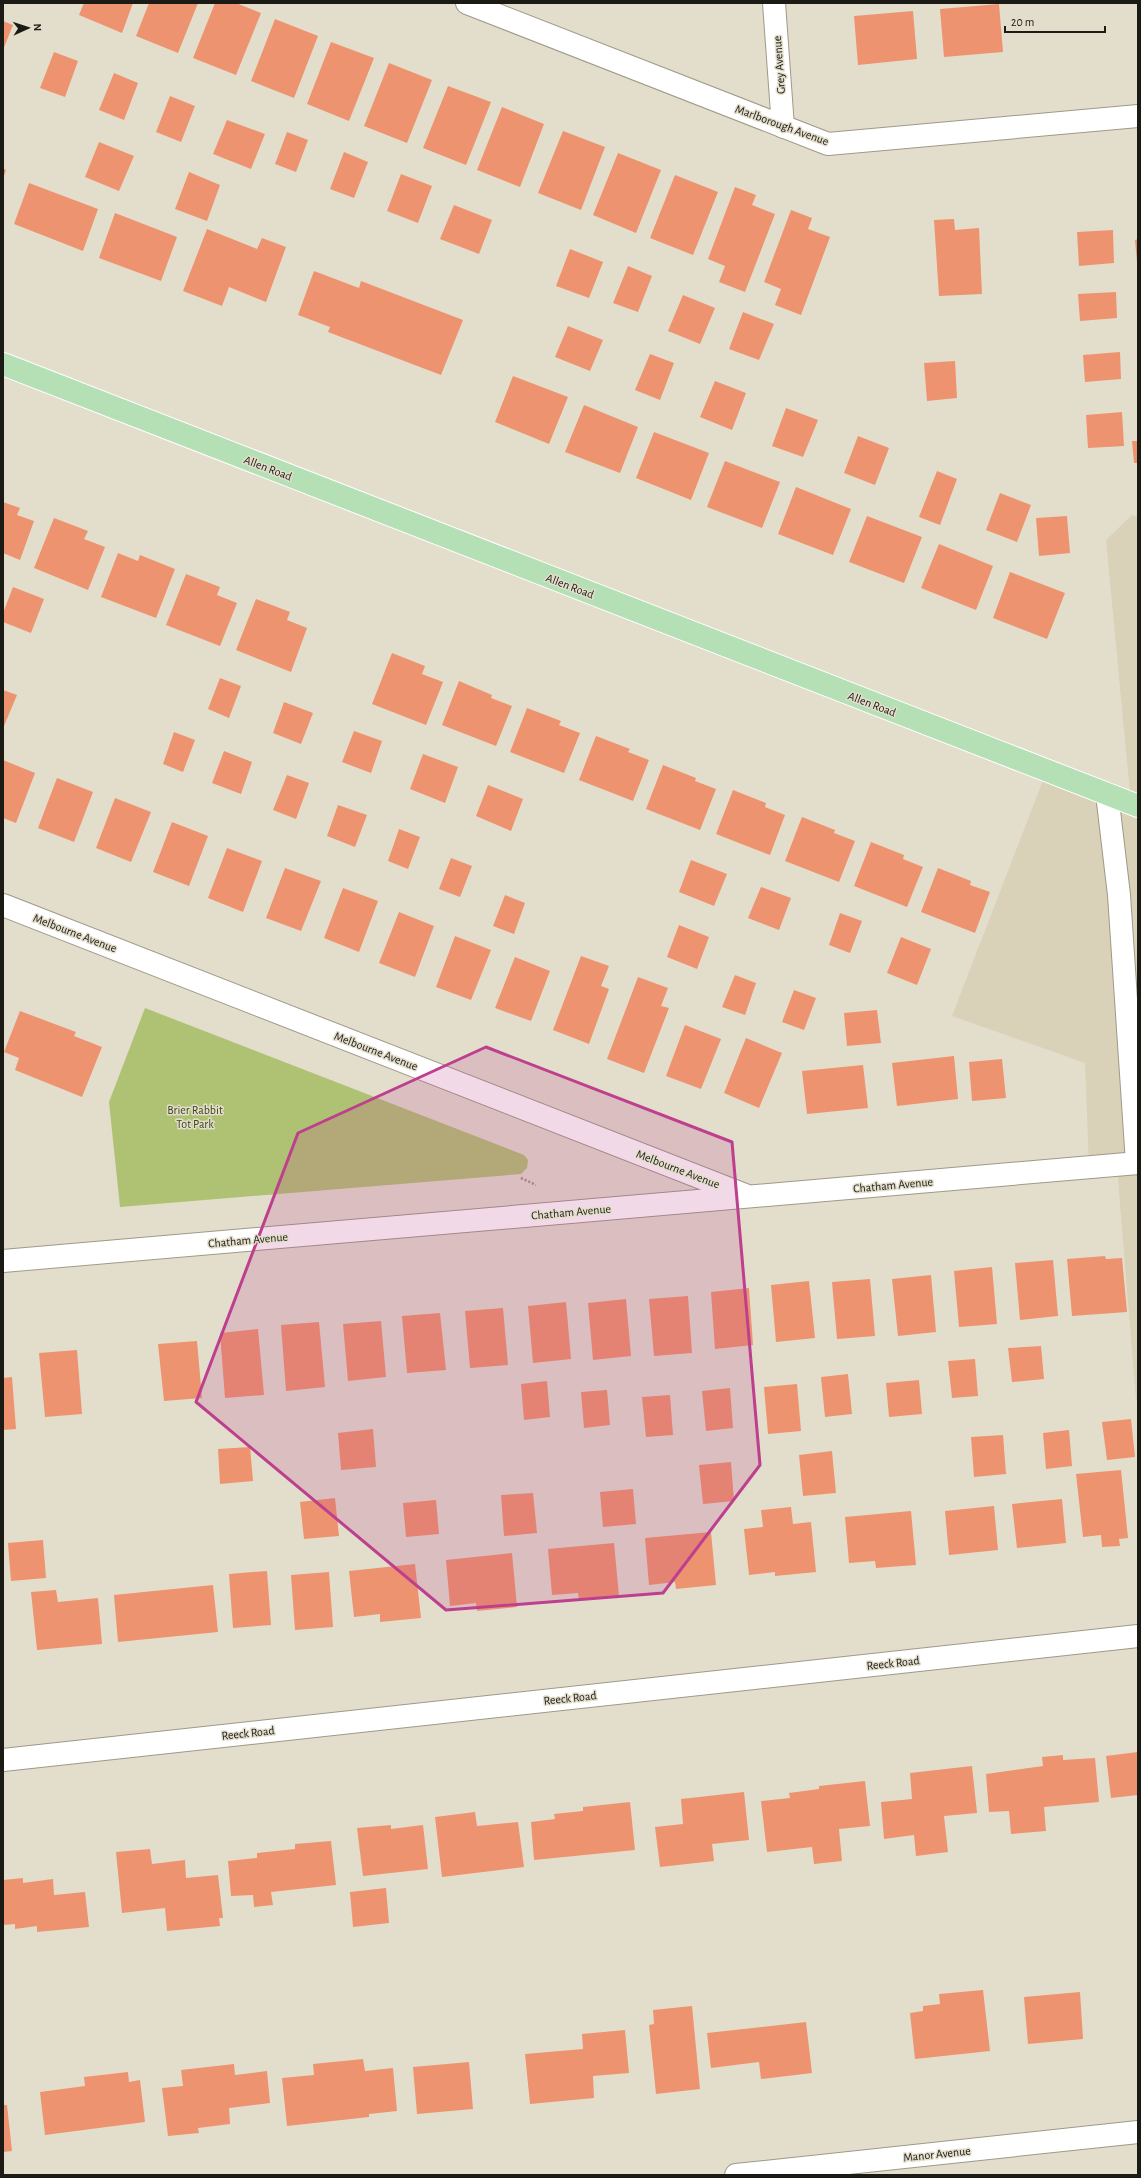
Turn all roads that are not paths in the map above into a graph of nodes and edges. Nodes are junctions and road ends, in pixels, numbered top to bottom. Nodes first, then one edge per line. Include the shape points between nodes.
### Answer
1 (467, 3) edge
2 (774, 3) edge
3 (1138, 116) edge
4 (783, 126) junction
5 (3, 364) edge
6 (1108, 794) junction
7 (1138, 806) edge
8 (3, 905) edge
9 (1138, 1163) edge
10 (750, 1197) junction
11 (3, 1261) edge
12 (1138, 1636) edge
13 (3, 1760) edge
14 (1138, 2132) edge
15 (736, 2175) edge

1 - 4 street, Marlborough Avenue
2 - 4 street, Grey Avenue
3 - 4 street, Marlborough Avenue via 828,144
5 - 6 main road, Allen Road
6 - 7 main road, Allen Road
6 - 9 street via 1119,895
8 - 10 street, Melbourne Avenue
9 - 10 street, Chatham Avenue
10 - 11 street, Chatham Avenue
12 - 13 street, Reeck Road
14 - 15 street, Manor Avenue

